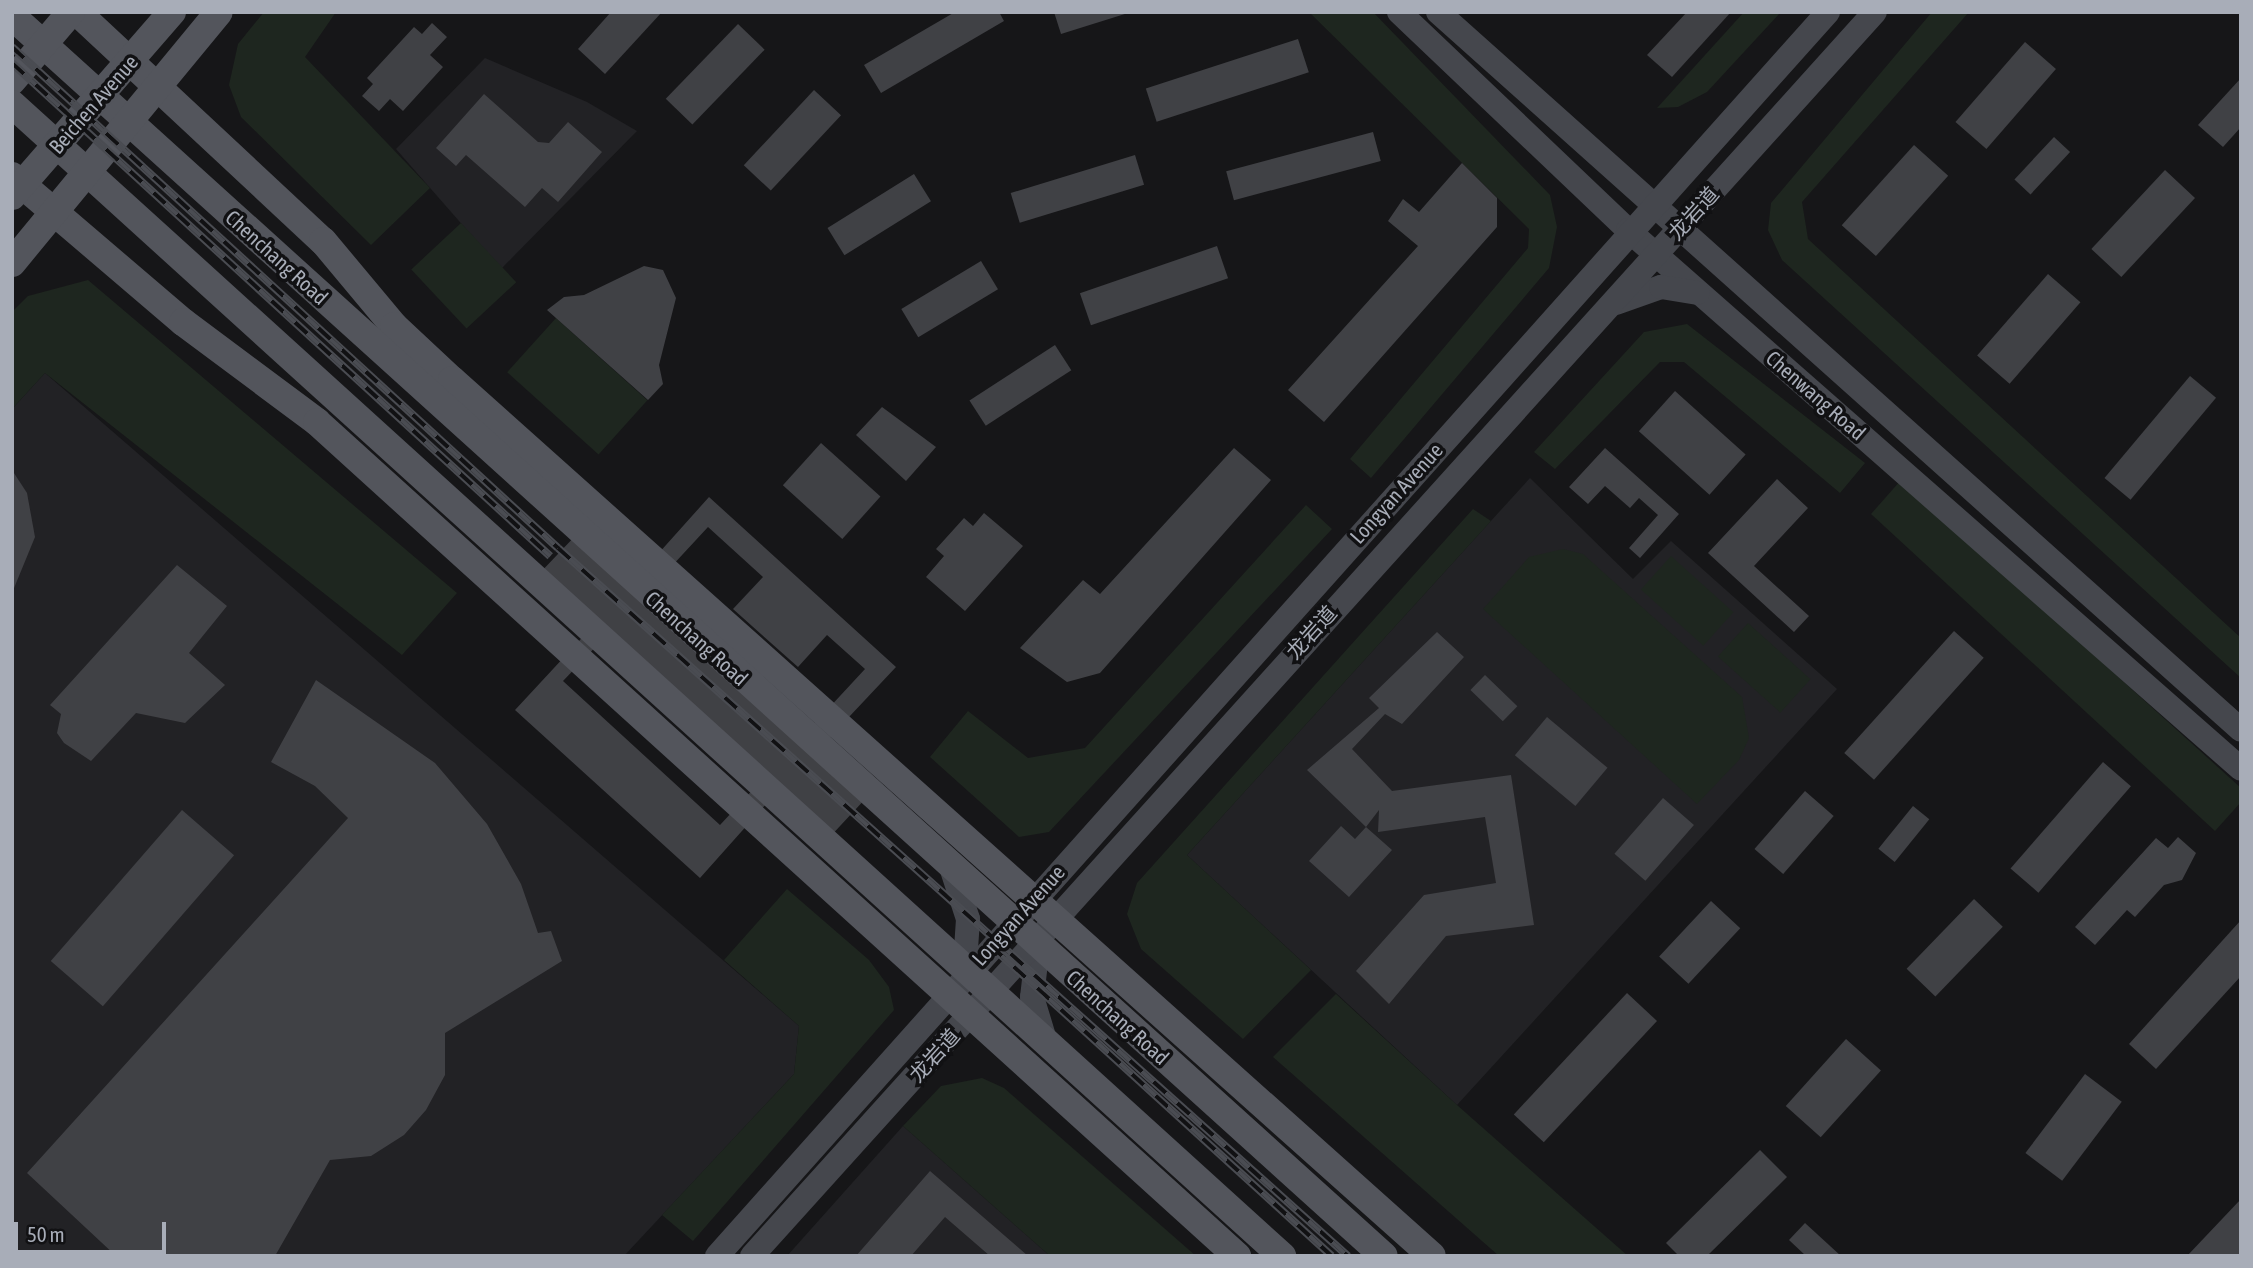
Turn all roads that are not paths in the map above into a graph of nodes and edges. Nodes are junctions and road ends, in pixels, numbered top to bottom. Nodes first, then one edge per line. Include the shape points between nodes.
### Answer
1 (71, 12) edge
2 (77, 12) edge
3 (172, 12) edge
4 (219, 12) edge
5 (1399, 12) edge
6 (1438, 12) edge
7 (1828, 12) edge
8 (1875, 12) edge
9 (15, 18) edge
10 (43, 46) junction
11 (128, 64) junction
12 (12, 81) edge
13 (156, 90) junction
14 (100, 97) junction
15 (12, 104) edge
16 (128, 123) junction
17 (56, 146) junction
18 (1738, 163) junction
19 (86, 173) junction
20 (1574, 179) junction
21 (15, 186) edge
22 (1652, 201) junction
23 (52, 213) junction
24 (1678, 229) junction
25 (1628, 230) junction
26 (1655, 255) junction
27 (12, 263) edge
28 (1720, 267) junction
29 (1577, 288) junction
30 (1702, 295) junction
31 (1607, 307) junction
32 (584, 496) junction
33 (607, 556) junction
34 (2241, 730) edge
35 (2241, 769) edge
36 (1067, 860) junction
37 (951, 867) junction
38 (1008, 875) junction
39 (1013, 922) junction
40 (1041, 924) junction
41 (988, 993) junction
42 (961, 997) junction
43 (1048, 1046) junction
44 (717, 1256) edge
45 (752, 1256) edge
46 (1237, 1256) edge
47 (1282, 1256) edge
48 (1384, 1256) edge
49 (1432, 1256) edge

1 - 10 main road
2 - 11 main road
3 - 11 main road, Beichen Avenue
4 - 13 main road
5 - 20 main road, Chenwang Road
6 - 22 main road, Chenwang Road
7 - 22 main road, Longyan Avenue
8 - 18 main road, 龙岩道
9 - 10 main road, Chenchang Road
10 - 12 main road
10 - 14 main road, Chenchang Road
11 - 13 main road
11 - 14 main road, Beichen Avenue
13 - 16 main road
13 - 32 main road via 323,241 394,326
14 - 16 main road, Chenchang Road
14 - 17 main road, Beichen Avenue
15 - 17 main road
16 - 19 main road
16 - 33 main road, Chenchang Road
17 - 19 main road
17 - 21 main road, Beichen Avenue
18 - 22 main road
18 - 24 main road, 龙岩道
19 - 23 main road
19 - 42 main road
20 - 22 main road via 1602,193
20 - 25 main road, Chenwang Road
21 - 23 main road
22 - 24 main road, Chenwang Road
22 - 25 main road, Longyan Avenue
23 - 27 main road
23 - 42 main road via 242,370 317,422
24 - 26 main road, 龙岩道
24 - 28 main road, Chenwang Road
25 - 26 main road, Chenwang Road
25 - 29 main road, Longyan Avenue
26 - 28 main road
26 - 29 main road
26 - 30 main road, Chenwang Road
26 - 31 main road, 龙岩道
28 - 34 main road, Chenwang Road
29 - 36 main road, Longyan Avenue
30 - 31 main road via 1661,287
30 - 35 main road, Chenwang Road
31 - 40 main road, 龙岩道
32 - 33 main road
32 - 38 main road
33 - 37 main road, Chenchang Road
36 - 38 main road
36 - 40 main road, Longyan Avenue
37 - 38 main road
37 - 39 main road, Chenchang Road
37 - 42 main road via 968,919
38 - 40 main road
39 - 40 main road, Chenchang Road
39 - 42 main road, Longyan Avenue
40 - 41 main road, 龙岩道
40 - 43 main road via 1033,1006
40 - 48 main road, Chenchang Road
40 - 49 main road
41 - 42 main road
41 - 43 main road
42 - 44 main road, 龙岩道
42 - 45 main road, 龙岩道 via 950,1037
42 - 46 main road
43 - 47 main road

